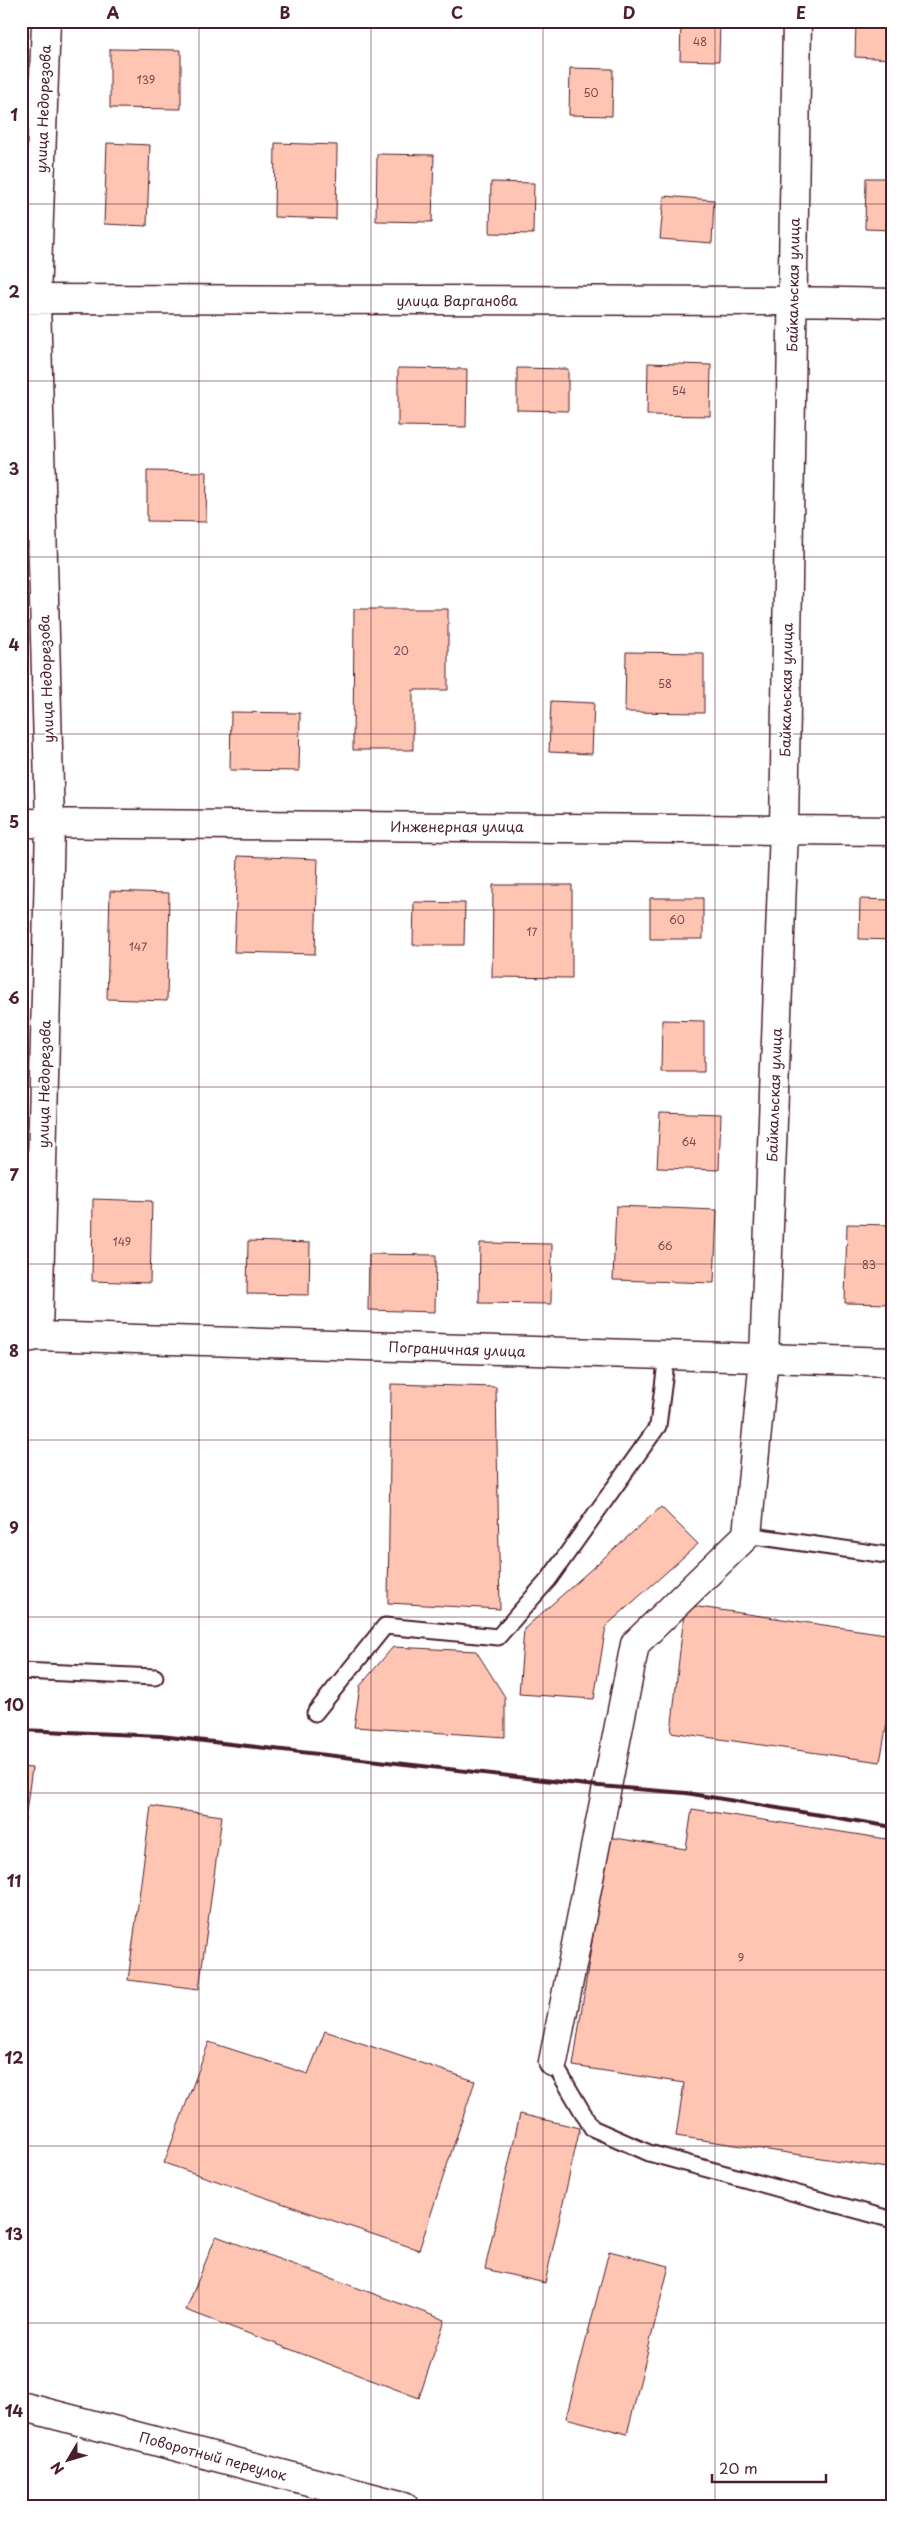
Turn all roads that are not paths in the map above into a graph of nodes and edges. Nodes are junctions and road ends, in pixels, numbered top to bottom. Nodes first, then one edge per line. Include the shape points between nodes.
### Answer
1 (46, 21) edge
2 (797, 21) edge
3 (29, 299) edge
4 (793, 300) junction
5 (893, 303) edge
6 (21, 823) edge
7 (50, 823) junction
8 (784, 829) junction
9 (893, 831) edge
10 (30, 1338) edge
11 (668, 1355) junction
12 (764, 1358) junction
13 (893, 1362) edge
14 (747, 1534) junction
15 (893, 1556) edge
16 (21, 1671) edge
17 (155, 1677) dead end
18 (316, 1713) dead end
19 (552, 2062) joint
20 (893, 2220) edge
21 (21, 2406) edge
22 (404, 2506) edge

1 - 3 street, улица Недорезова
2 - 4 street, Байкальская улица
3 - 4 street, улица Варганова
3 - 7 street, улица Недорезова
4 - 5 street, улица Варганова
4 - 8 street, Байкальская улица
6 - 7 street, Инженерная улица
7 - 8 street, Инженерная улица
7 - 10 street, улица Недорезова
8 - 9 street, Инженерная улица
8 - 12 street, Байкальская улица
10 - 11 street, Пограничная улица
11 - 12 street, Пограничная улица
11 - 18 lane via 658,1426 549,1579 498,1637 385,1626
12 - 13 street, Пограничная улица
12 - 14 street, Байкальская улица
14 - 15 lane
14 - 19 street via 635,1644
16 - 17 lane
19 - 20 lane via 592,2128 649,2152
21 - 22 street, Поворотный переулок

